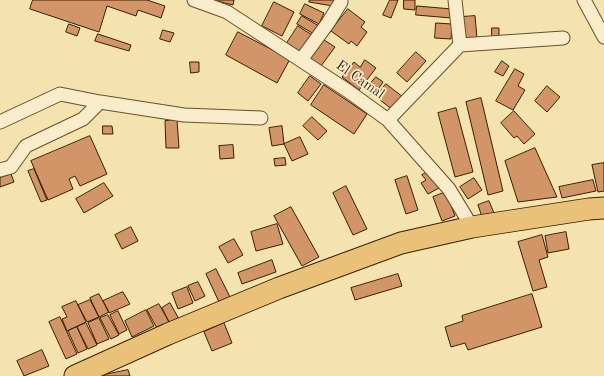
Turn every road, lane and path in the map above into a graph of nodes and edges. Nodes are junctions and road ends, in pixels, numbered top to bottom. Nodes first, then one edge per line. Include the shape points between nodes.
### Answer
1 (194, 0) edge
2 (341, 0) edge
3 (455, 0) edge
4 (584, 0) edge
5 (563, 38) dead end
6 (604, 38) edge
7 (460, 45) junction
8 (301, 60) junction
9 (100, 102) junction
10 (261, 118) dead end
11 (388, 120) junction
12 (0, 122) edge
13 (0, 170) edge
14 (604, 208) edge
15 (472, 227) junction
16 (75, 376) edge

1 - 8 street, El Camal via 227,12
2 - 8 street
3 - 7 street
4 - 6 street
5 - 7 street
7 - 11 street
8 - 11 street, El Camal
9 - 10 street via 184,115
9 - 12 street via 60,94
9 - 13 street via 83,119 26,146 11,167
11 - 15 street, El Camal via 449,189
14 - 15 highway
15 - 16 highway via 401,244 286,285

